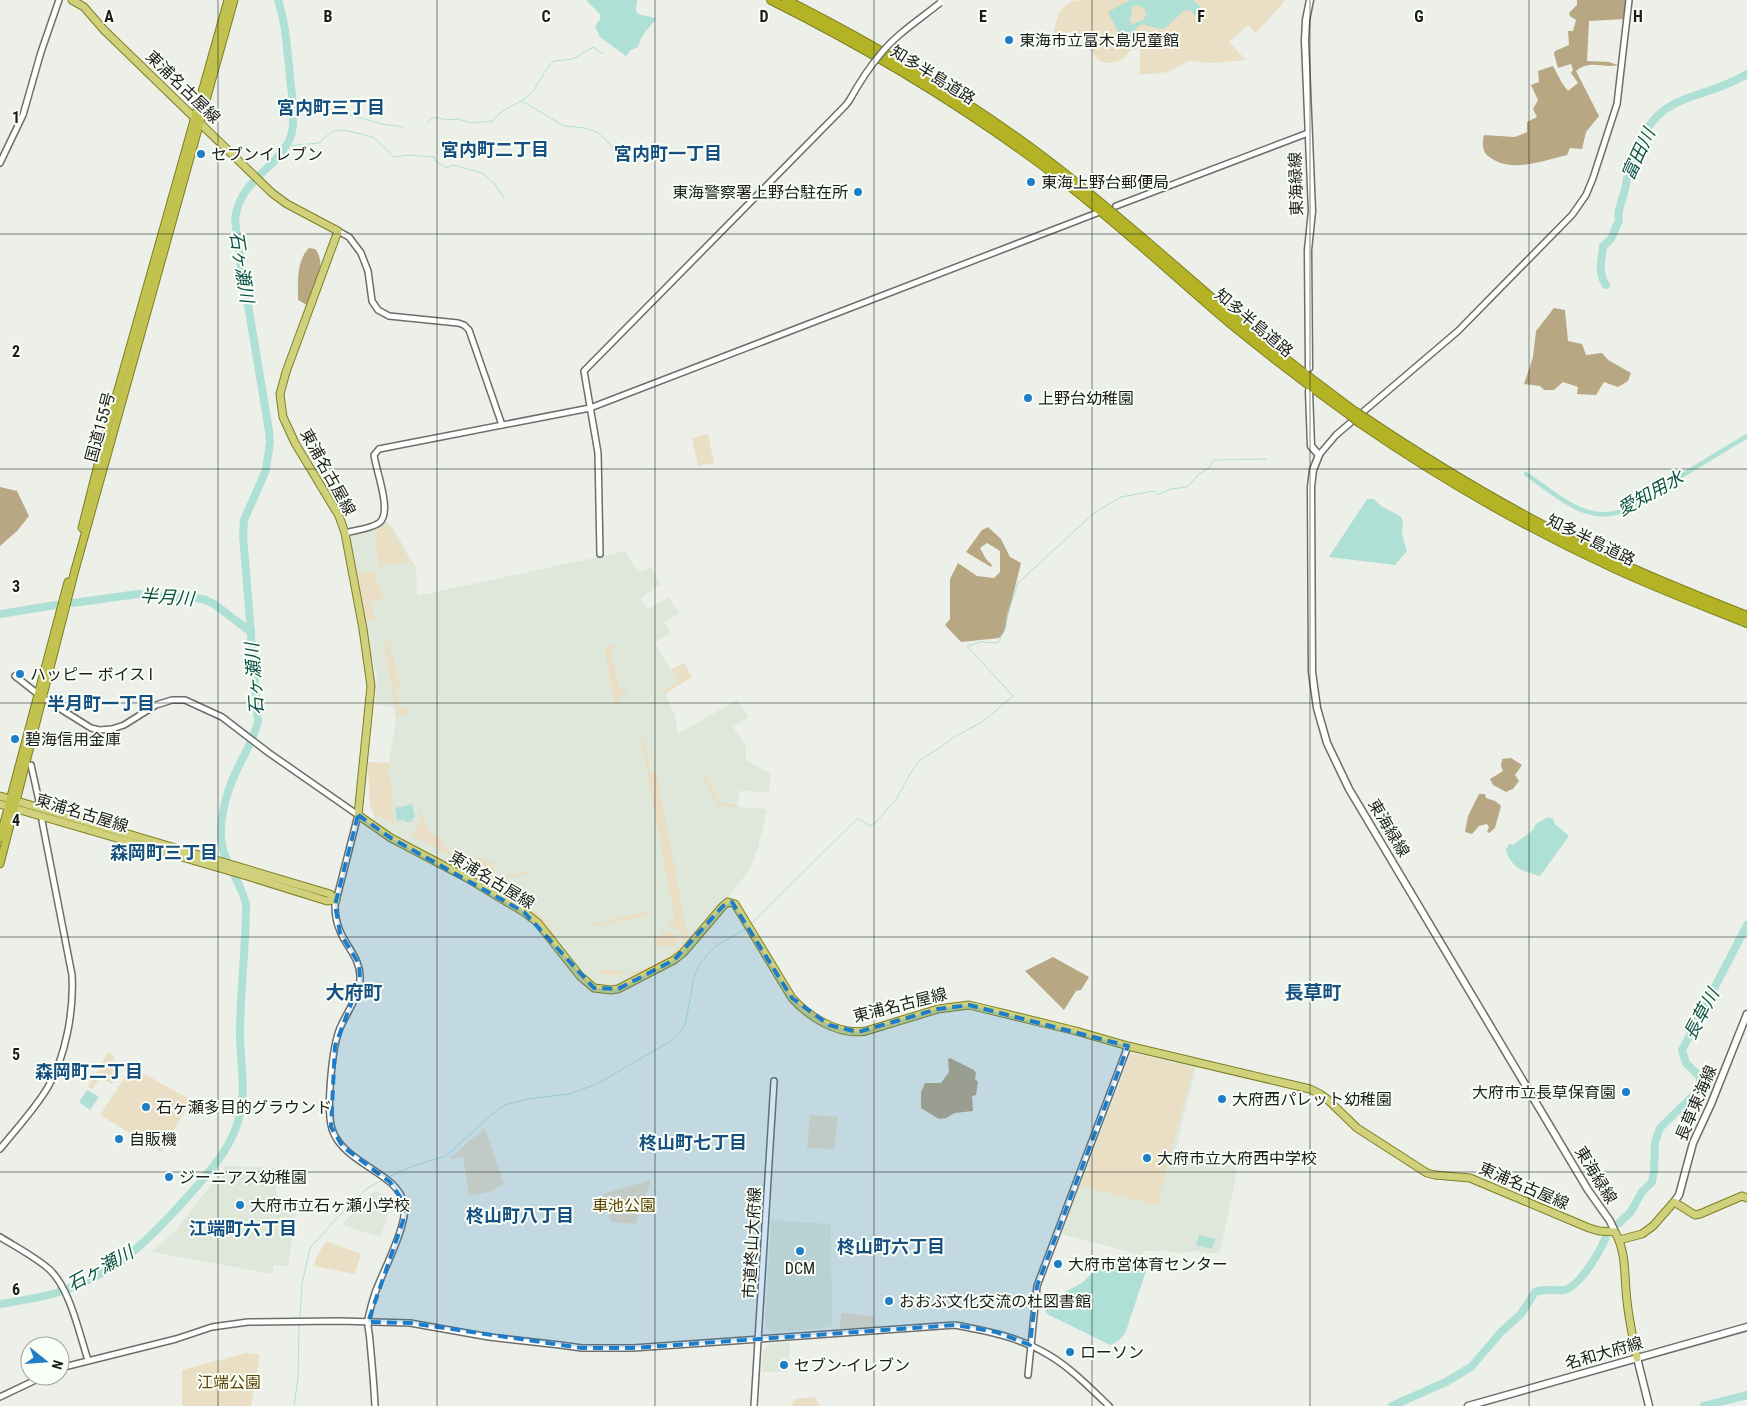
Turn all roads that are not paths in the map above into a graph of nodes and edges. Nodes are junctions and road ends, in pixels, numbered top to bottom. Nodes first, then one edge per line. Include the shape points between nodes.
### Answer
1 (59, 0) edge
2 (72, 0) edge
3 (228, 0) edge
4 (234, 0) edge
5 (771, 0) edge
6 (786, 0) edge
7 (1310, 0) edge
8 (1630, 0) edge
9 (941, 1) edge
10 (197, 120) junction
11 (1308, 133) junction
12 (0, 163) edge
13 (1116, 206) dead end
14 (1098, 213) dead end
15 (338, 231) junction
16 (1309, 368) dead end
17 (1308, 391) dead end
18 (590, 408) junction
19 (1352, 413) junction
20 (1363, 421) junction
21 (502, 425) junction
22 (1319, 455) junction
23 (345, 533) junction
24 (600, 554) dead end
25 (1745, 615) edge
26 (1747, 623) edge
27 (15, 676) dead end
28 (40, 696) junction
29 (31, 766) dead end
30 (0, 796) edge
31 (0, 804) edge
32 (12, 804) junction
33 (37, 807) junction
34 (358, 815) junction
35 (43, 816) junction
36 (0, 838) edge
37 (0, 864) edge
38 (222, 865) junction
39 (336, 900) junction
40 (1747, 1014) edge
41 (1128, 1046) junction
42 (774, 1081) dead end
43 (0, 1149) edge
44 (1747, 1198) edge
45 (1674, 1202) junction
46 (1615, 1232) junction
47 (0, 1237) edge
48 (1619, 1240) junction
49 (368, 1322) junction
50 (1747, 1327) edge
51 (759, 1339) junction
52 (1030, 1345) junction
53 (1637, 1358) junction
54 (88, 1360) junction
55 (70, 1365) edge
56 (1028, 1375) dead end
57 (23, 1386) edge
58 (0, 1397) edge
59 (376, 1406) edge
60 (754, 1406) edge
61 (1110, 1406) edge
62 (1468, 1406) edge
63 (1649, 1406) edge

1 - 12 street via 23,116
2 - 10 main road, 東浦名古屋線 via 84,8
3 - 10 highway, 国道155号
4 - 10 highway, 国道155号
5 - 19 highway, 知多半島道路 via 888,62 1017,146 1094,205 1273,358
6 - 19 highway, 知多半島道路 via 871,45 995,122 1098,200
7 - 11 main road, 東海緑線 via 1305,41
8 - 22 street via 1617,104 1586,195 1572,215 1458,331 1336,435
9 - 18 street, bridge via 879,55 849,101 799,155 584,372
10 - 15 main road, 東浦名古屋線 via 287,204
10 - 28 highway, 国道155号
11 - 13 street
11 - 16 main road, 東海緑線 via 1312,211 1308,250
14 - 18 street
15 - 21 street via 349,237 361,253 368,271 372,301 378,310 389,316 458,323 469,330
15 - 23 main road, 東浦名古屋線 via 280,394 287,427 332,503
17 - 22 main road via 1311,446
18 - 21 street
18 - 24 street via 598,453
19 - 20 highway, 知多半島道路, bridge
20 - 25 highway, 知多半島道路 via 1555,532 1637,571
20 - 26 highway, 知多半島道路 via 1448,479 1552,537 1641,580
21 - 23 street via 379,449 374,455 385,514 375,525
22 - 46 main road, 東海緑線 via 1311,487 1312,672 1317,708 1327,743 1349,789
23 - 34 main road, 東浦名古屋線 via 370,686
27 - 28 street
28 - 32 highway, 国道155号
28 - 34 street via 99,730 112,730 156,705 179,699 219,716
29 - 33 street via 39,801
30 - 32 main road, 東浦名古屋線
31 - 32 main road, 東浦名古屋線
32 - 33 main road, 東浦名古屋線
32 - 35 main road, 東浦名古屋線
32 - 36 highway, 国道155号
32 - 37 highway, 国道155号
33 - 38 main road, 東浦名古屋線
34 - 39 street
34 - 41 main road, 東浦名古屋線 via 391,838 524,912 538,923 580,976 594,988 618,989 674,960 684,953 728,902 735,904 792,998 829,1025 844,1030 866,1031 938,1009 969,1005
35 - 38 main road, 東浦名古屋線
35 - 43 street via 72,975 72,1012 56,1070 48,1086
38 - 39 main road, 東浦名古屋線 via 327,901
38 - 39 main road, 東浦名古屋線 via 330,894
39 - 49 street via 336,920 359,964 360,980 335,1046 331,1075 331,1127 350,1154 388,1181 400,1193 405,1204 403,1221 375,1293
40 - 45 main road, 長草東海線 via 1693,1143 1679,1195
41 - 46 main road, 東浦名古屋線 via 1310,1090 1328,1100 1357,1128 1427,1173 1470,1178 1589,1228
41 - 52 street via 1037,1286
42 - 51 street, 市道柊山大府線
44 - 45 main road via 1742,1196 1695,1215
45 - 48 main road via 1642,1234
46 - 48 main road
47 - 54 street via 40,1262 60,1282
48 - 53 main road via 1624,1260 1629,1323
49 - 51 street via 410,1323 582,1348 633,1348
49 - 54 street via 231,1324
49 - 59 street
50 - 53 main road, 名和大府線
51 - 52 street via 955,1325 996,1332
51 - 60 street, 市道柊山大府線
52 - 56 street
52 - 61 street via 1059,1362
53 - 62 main road, 名和大府線
53 - 63 main road
54 - 55 street
57 - 58 street

